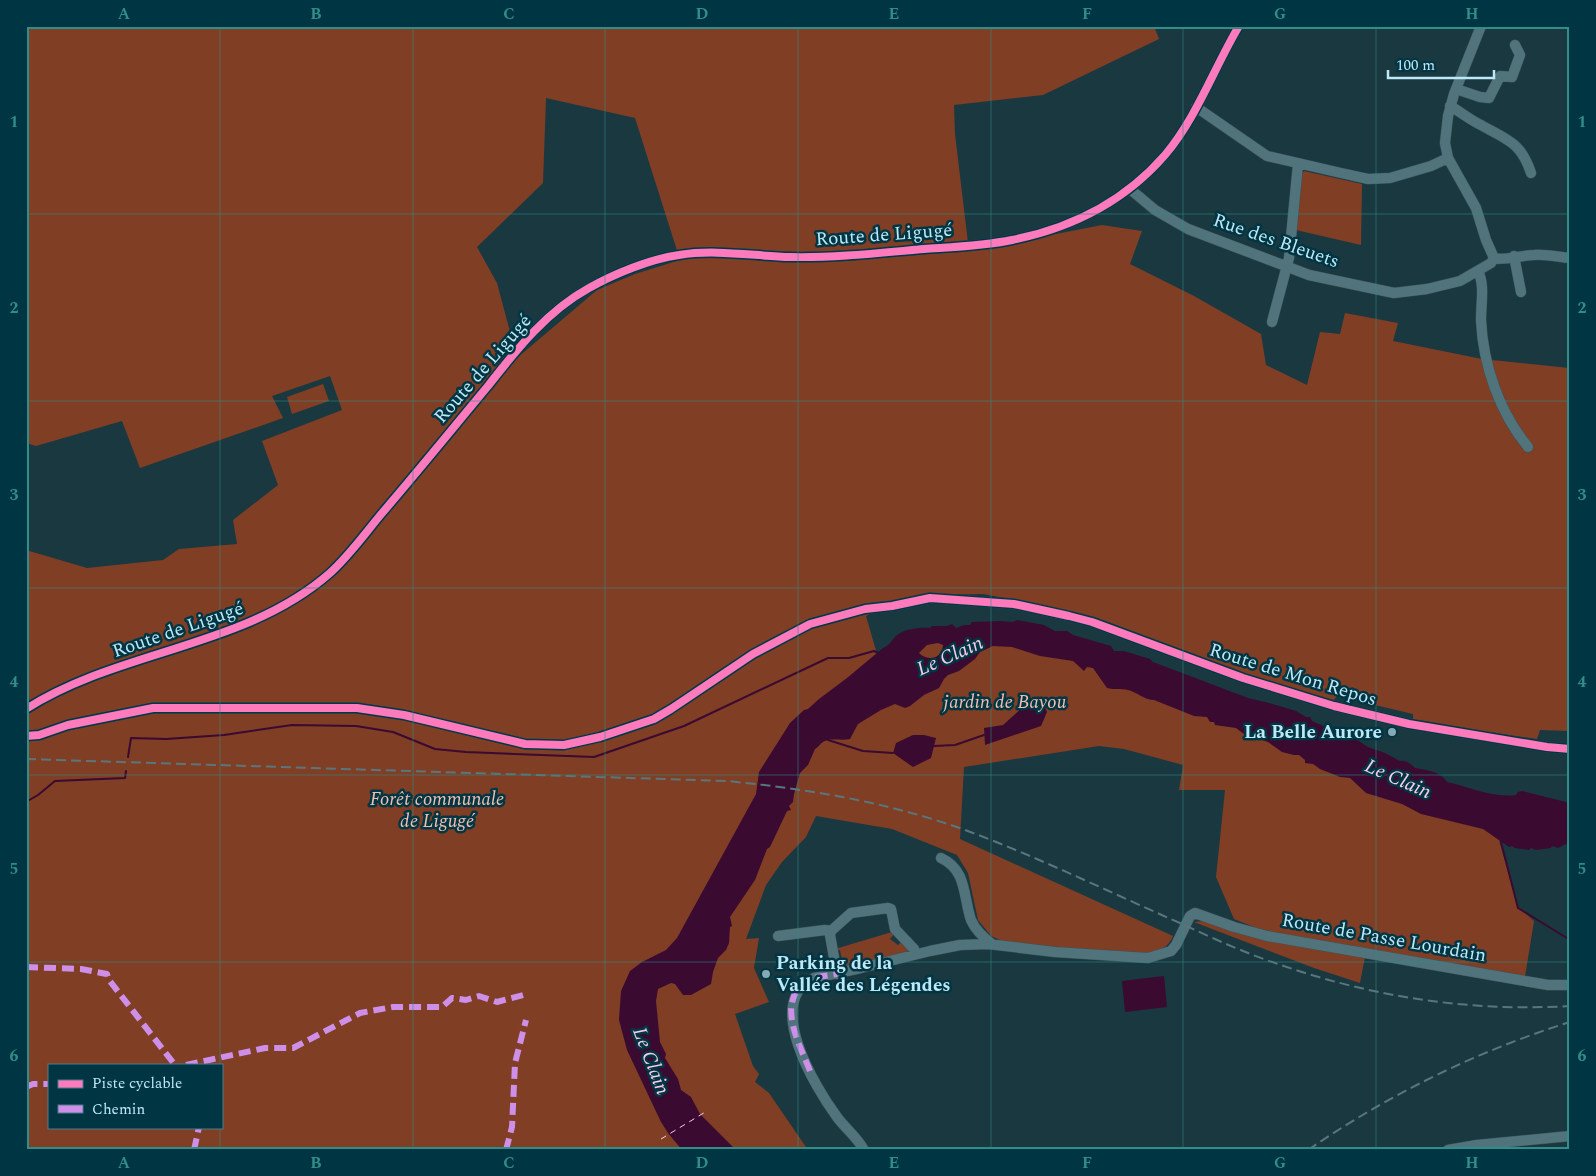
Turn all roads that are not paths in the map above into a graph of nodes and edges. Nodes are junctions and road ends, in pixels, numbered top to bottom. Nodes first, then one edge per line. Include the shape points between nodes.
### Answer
1 (1239, 26) edge
2 (1481, 26) edge
3 (1515, 46) dead end
4 (1456, 89) junction
5 (1450, 106) junction
6 (1196, 107) junction
7 (1448, 158) junction
8 (1298, 164) junction
9 (1531, 173) dead end
10 (1130, 189) junction
11 (1514, 256) junction
12 (1494, 258) junction
13 (1570, 258) edge
14 (1287, 266) junction
15 (1478, 270) junction
16 (1521, 292) dead end
17 (1272, 322) dead end
18 (1528, 447) dead end
19 (26, 709) edge
20 (26, 736) edge
21 (1570, 749) edge
22 (941, 858) dead end
23 (831, 931) junction
24 (778, 936) dead end
25 (992, 944) junction
26 (916, 954) junction
27 (837, 974) junction
28 (1570, 985) edge
29 (1570, 1136) edge
30 (864, 1150) edge
31 (1448, 1150) edge

1 - 6 street, Route de Ligugé
2 - 4 street
3 - 4 street via 1520,56 1512,77 1500,76 1489,98
4 - 5 street
5 - 7 street via 1446,143
5 - 9 street via 1509,139 1520,150
6 - 8 street via 1260,153
6 - 10 street, Route de Ligugé via 1166,153
7 - 8 street via 1413,172 1376,179
7 - 12 street via 1476,208
8 - 14 street
10 - 14 street, Rue des Bleuets via 1155,210 1188,229
10 - 19 street, Route de Ligugé via 1074,222 1010,241 832,258 717,252 677,255 606,280 556,311 516,350 360,540 332,571 307,591 255,620 73,684
11 - 12 street
11 - 13 street
11 - 16 street
12 - 15 street, Rue des Bleuets
14 - 15 street, Rue des Bleuets via 1309,275 1394,293 1460,281
14 - 17 street
15 - 18 street via 1482,278 1481,318 1488,365 1507,415
20 - 21 street, Route de Mon Repos via 153,708 357,708 419,718 525,744 564,745 654,719 753,654 810,624 865,609 930,598 1014,604 1045,610 1092,622 1243,678 1379,718
22 - 25 street via 950,862 958,872 972,921
23 - 24 street
23 - 26 street via 851,913 888,908 891,909 895,929
23 - 27 street
25 - 26 street via 960,945
25 - 28 street, Route de Passe Lourdain via 1148,958 1171,951 1195,912 1267,936 1548,985
26 - 27 street
27 - 30 street via 814,978 798,989 791,1020 795,1037 819,1089
29 - 31 street

